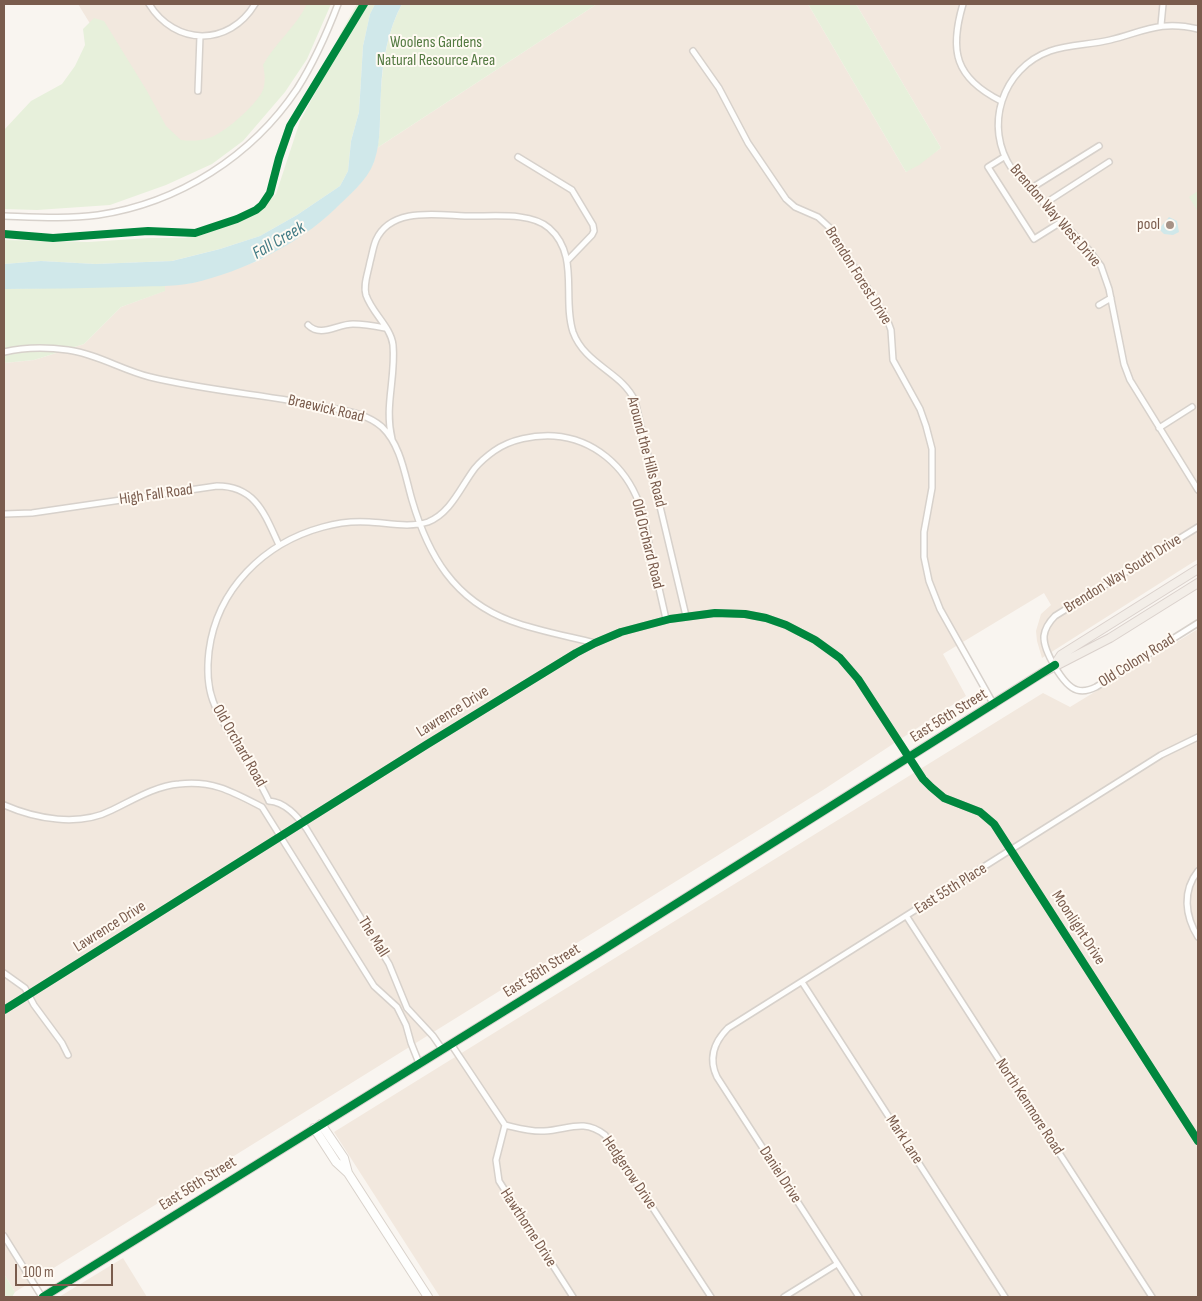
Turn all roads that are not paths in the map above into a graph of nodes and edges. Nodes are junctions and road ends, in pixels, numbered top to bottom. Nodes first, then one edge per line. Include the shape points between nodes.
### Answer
1 (149, 4) edge
2 (255, 4) edge
3 (338, 4) edge
4 (963, 4) edge
5 (1164, 4) edge
6 (1161, 25) junction
7 (1198, 28) edge
8 (200, 36) junction
9 (693, 51) dead end
10 (198, 91) dead end
11 (1001, 101) junction
12 (1099, 146) dead end
13 (518, 156) dead end
14 (1004, 157) junction
15 (1109, 162) dead end
16 (1030, 189) junction
17 (1044, 204) junction
18 (4, 216) edge
19 (1062, 222) junction
20 (567, 261) junction
21 (1111, 298) junction
22 (1099, 305) dead end
23 (308, 324) dead end
24 (385, 328) junction
25 (4, 352) edge
26 (1192, 407) dead end
27 (1159, 428) junction
28 (392, 439) junction
29 (1198, 490) edge
30 (4, 514) edge
31 (419, 524) junction
32 (1198, 527) edge
33 (279, 545) junction
34 (1198, 569) edge
35 (1198, 583) edge
36 (686, 616) junction
37 (666, 619) junction
38 (1198, 623) edge
39 (595, 643) junction
40 (1055, 665) junction
41 (994, 705) junction
42 (1198, 737) edge
43 (909, 757) junction
44 (269, 801) junction
45 (4, 805) edge
46 (262, 807) junction
47 (302, 823) junction
48 (281, 837) junction
49 (1012, 851) junction
50 (1198, 871) edge
51 (907, 917) junction
52 (1198, 937) edge
53 (4, 973) edge
54 (802, 982) junction
55 (29, 994) junction
56 (406, 1006) junction
57 (4, 1010) edge
58 (399, 1010) junction
59 (416, 1020) junction
60 (406, 1026) junction
61 (451, 1044) junction
62 (442, 1049) junction
63 (714, 1050) joint
64 (68, 1055) dead end
65 (419, 1063) junction
66 (505, 1125) junction
67 (318, 1126) junction
68 (1198, 1141) edge
69 (4, 1236) edge
70 (837, 1264) junction
71 (42, 1297) edge
72 (428, 1297) edge
73 (573, 1297) edge
74 (711, 1297) edge
75 (784, 1297) edge
76 (859, 1297) edge
77 (1005, 1297) edge
78 (1152, 1297) edge

1 - 8 street via 156,15 171,27 185,34
2 - 8 street via 243,20 229,30
3 - 18 street via 309,69 278,114 243,149 207,176 159,199 120,211 74,217
4 - 11 street via 956,36 960,63 978,88
5 - 6 street
6 - 7 street
6 - 11 street via 1110,40 1041,54 1016,75
8 - 10 street
9 - 41 street, Brendon Forest Drive via 786,199 797,209 827,224 887,320 893,360 920,409 932,449 932,479 924,544 929,581 940,609
11 - 14 street, Brendon Way West Drive via 998,129
12 - 16 street
13 - 20 street via 572,190 593,224 592,235
14 - 16 street, Brendon Way West Drive
14 - 19 street via 988,167 1034,239
15 - 17 street
16 - 17 street, Brendon Way West Drive
17 - 19 street, Brendon Way West Drive
19 - 21 street, Brendon Way West Drive via 1098,261
20 - 24 street, Around the Hills Road via 554,232 530,218 423,215 401,218 385,227 376,240 365,285 368,299
20 - 36 street, Around the Hills Road via 571,321 578,341 591,358 627,388 636,401
21 - 22 street
21 - 27 street, Brendon Way West Drive via 1126,372
23 - 24 street via 319,331 352,324
24 - 28 street, Around the Hills Road via 393,346 388,405
25 - 28 street, Braewick Road via 38,348 72,351 149,376 357,414 374,421
26 - 27 street
27 - 29 street, Brendon Way West Drive
28 - 31 street, Braewick Road
30 - 33 street, High Fall Road via 32,514 226,486 246,493 256,501
31 - 33 street, Old Orchard Road via 339,524 306,532
31 - 37 street, Old Orchard Road via 446,510 474,468 499,448 536,436 577,440 610,460 634,492
31 - 39 street, Braewick Road via 443,569 478,603 519,624
32 - 40 street, Brendon Way South Drive via 1055,616 1044,633 1044,643
33 - 44 street, Old Orchard Road via 248,570 225,602 212,636 208,667 215,707
34 - 40 main road, East 56th Street via 1061,654
35 - 40 main road, East 56th Street via 1110,638
36 - 37 street, Lawrence Drive
36 - 43 street, Lawrence Drive via 724,613 754,616 786,625 816,640 835,654 858,679
37 - 39 street, Lawrence Drive
38 - 40 street, Old Colony Road via 1091,689 1078,691 1070,687
39 - 47 street, Lawrence Drive
40 - 41 main road, East 56th Street
41 - 43 main road, East 56th Street
42 - 49 street, East 55th Place via 1161,755
43 - 49 street, Moonlight Drive via 937,793 987,817
43 - 61 main road, East 56th Street
44 - 46 street, Old Orchard Road
44 - 47 street, Old Orchard Road via 286,807
45 - 46 street via 37,816 79,819 104,814 159,788 190,783 232,791
46 - 48 street, The Mall
47 - 48 street, Lawrence Drive
47 - 56 street, The Mall via 390,964
48 - 55 street, Lawrence Drive
48 - 58 street, The Mall via 374,986
49 - 51 street, East 55th Place
49 - 68 street, Moonlight Drive
50 - 52 street via 1190,885 1187,904 1189,919
51 - 54 street, East 55th Place
51 - 78 street, North Kenmore Road
53 - 55 street via 22,984
54 - 63 street, East 55th Place via 728,1028 718,1039
54 - 77 street, Mark Lane
55 - 57 street, Lawrence Drive
55 - 64 street
56 - 58 street
56 - 59 street, The Mall
58 - 60 street, The Mall
59 - 60 street
59 - 62 street, The Mall
60 - 65 street, The Mall
61 - 62 main road, East 56th Street
61 - 66 street
62 - 65 main road, East 56th Street
63 - 70 street, Daniel Drive via 712,1065 718,1079
65 - 67 main road, East 56th Street
66 - 73 street, Hawthorne Drive via 496,1160 499,1181
66 - 74 street, Hedgerow Drive via 542,1132 585,1126 603,1133
67 - 71 main road, East 56th Street
67 - 72 main road via 336,1162 348,1173
69 - 71 street
70 - 75 street
70 - 76 street, Daniel Drive

